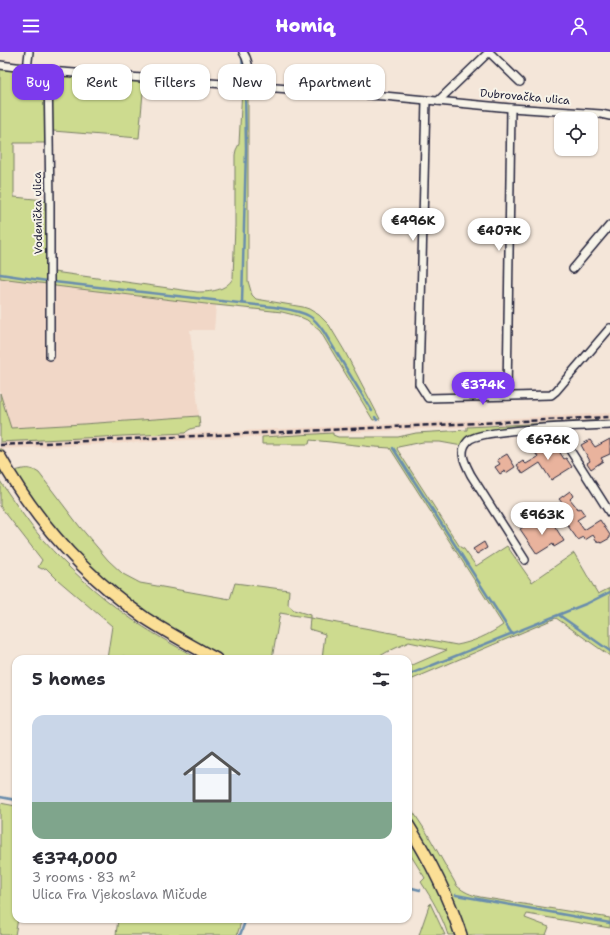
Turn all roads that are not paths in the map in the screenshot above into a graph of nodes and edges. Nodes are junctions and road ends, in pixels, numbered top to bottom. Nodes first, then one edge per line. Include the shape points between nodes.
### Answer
1 (29, 52) edge
2 (243, 52) edge
3 (489, 52) edge
4 (28, 64) edge
5 (249, 64) edge
6 (0, 65) edge
7 (12, 67) edge
8 (64, 72) edge
9 (520, 82) dead end
10 (218, 84) edge
11 (276, 88) edge
12 (48, 100) edge
13 (426, 100) junction
14 (438, 101) junction
15 (511, 108) junction
16 (610, 116) edge
17 (610, 225) edge
18 (573, 269) dead end
19 (610, 328) edge
20 (50, 356) dead end
21 (507, 396) junction
22 (610, 425) edge
23 (558, 428) junction
24 (0, 457) edge
25 (610, 514) edge
26 (525, 560) dead end
27 (209, 655) edge
28 (412, 832) edge
29 (461, 935) edge

1 - 4 street
2 - 5 street
3 - 9 street, Dubrovačka ulica
3 - 14 street, Dubrovačka ulica
6 - 7 street, Dubrovačka ulica
8 - 10 street, Dubrovačka ulica
11 - 13 street, Dubrovačka ulica
12 - 20 street, Vodenička ulica
13 - 14 street, Dubrovačka ulica
13 - 21 street via 419,384 428,398
14 - 15 street, Dubrovačka ulica
15 - 16 street, Dubrovačka ulica
15 - 21 street
17 - 18 street
19 - 21 street via 551,395
22 - 23 street
23 - 25 street
23 - 26 street via 489,434 472,438 463,449 464,461 471,474
24 - 27 main road via 21,493 72,556 92,575 146,618
28 - 29 main road via 442,886

